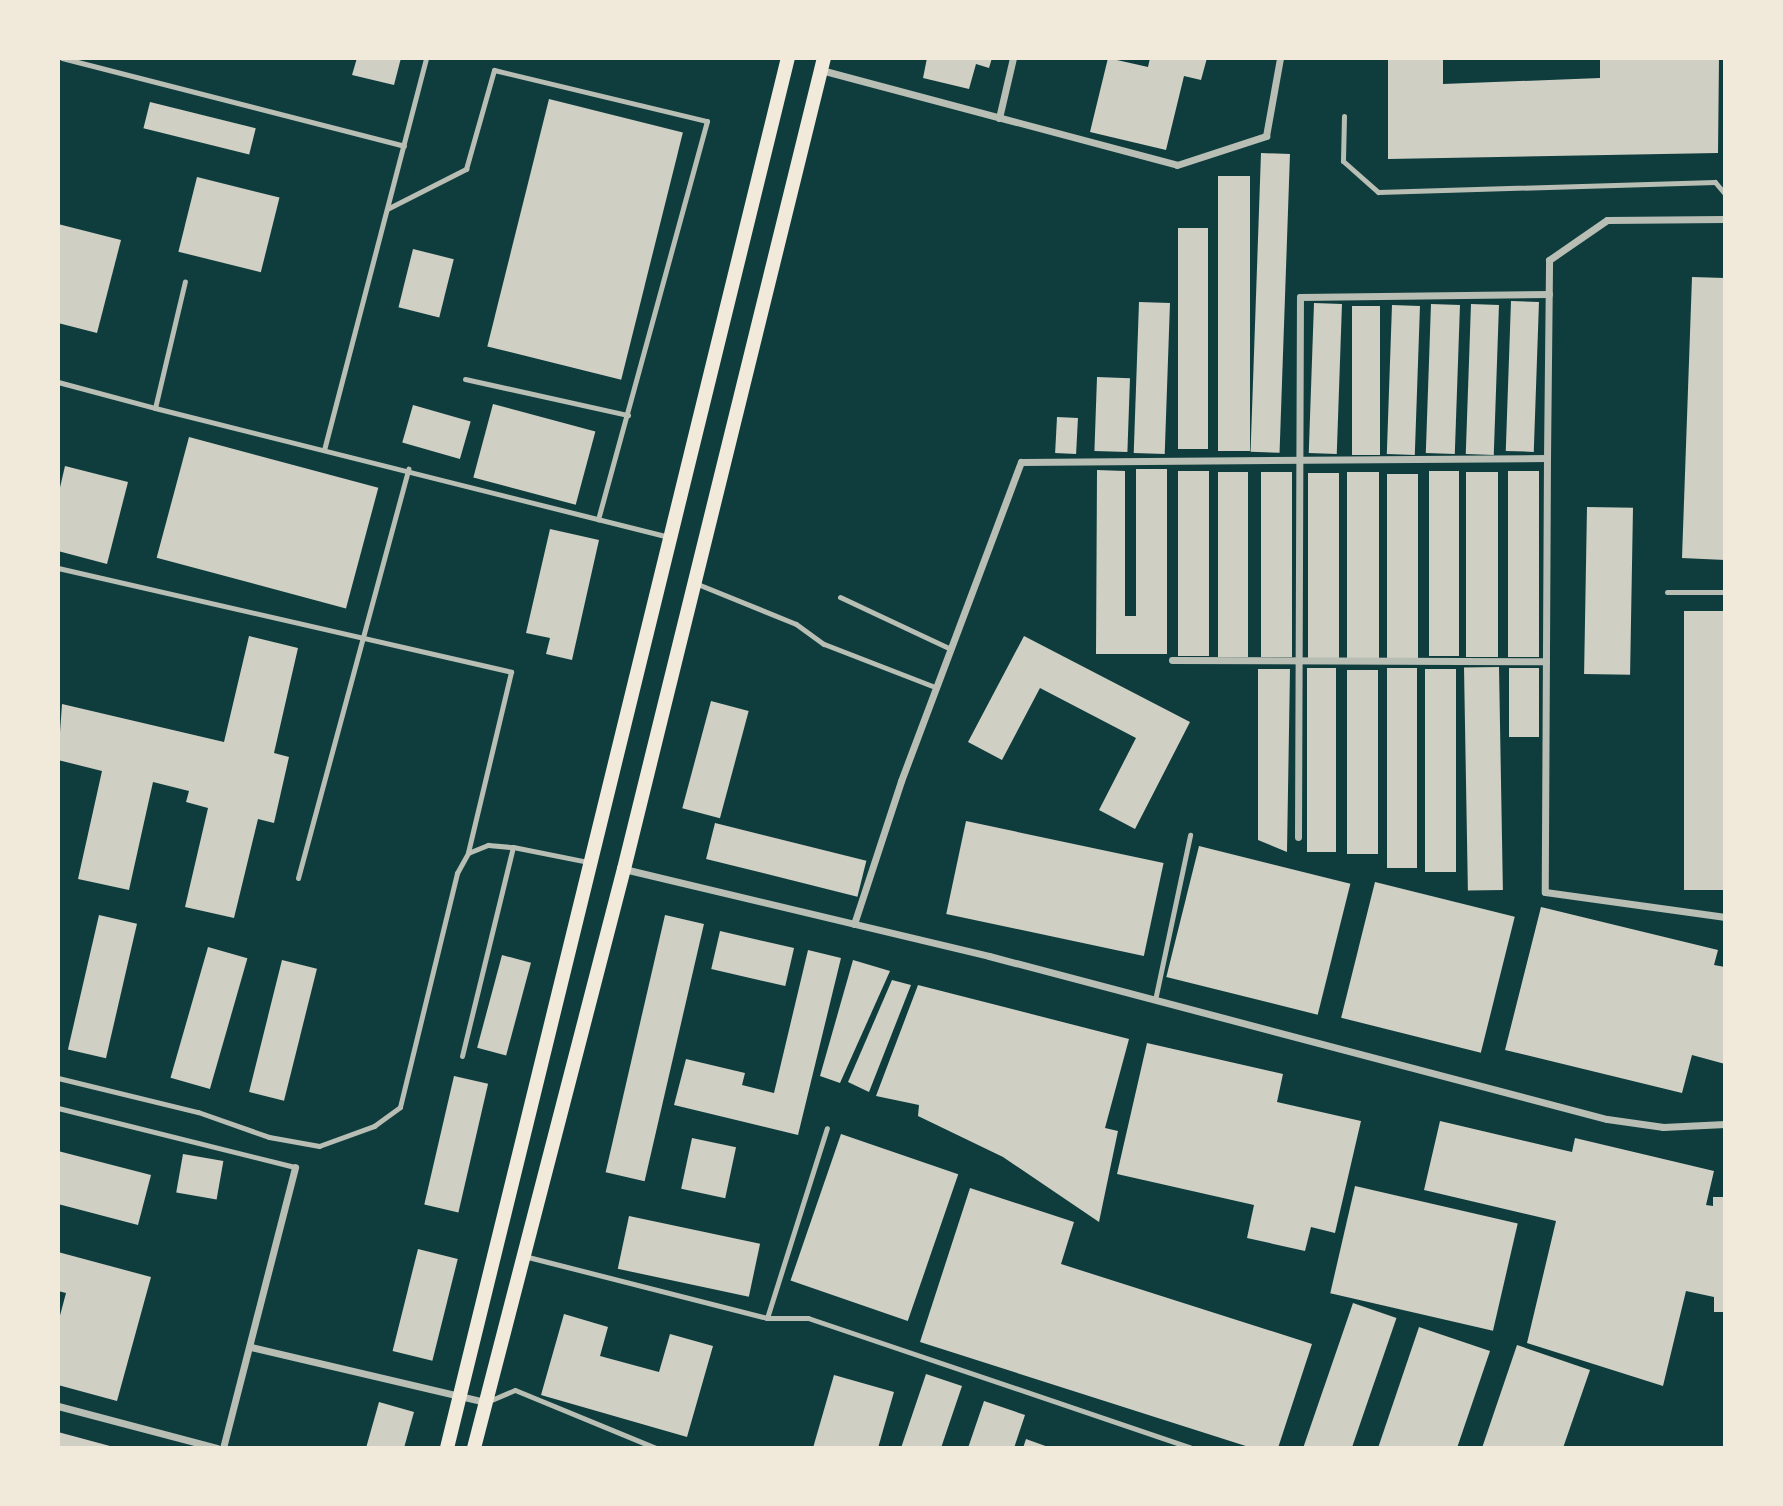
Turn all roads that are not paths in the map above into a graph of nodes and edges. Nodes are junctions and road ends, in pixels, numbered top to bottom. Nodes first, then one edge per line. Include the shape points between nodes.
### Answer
1 (62, 58) edge
2 (426, 58) edge
3 (788, 58) edge
4 (1013, 58) edge
5 (1280, 58) edge
6 (823, 64) edge
7 (1344, 116) dead end
8 (999, 118) junction
9 (404, 146) junction
10 (1725, 194) edge
11 (387, 209) junction
12 (1725, 219) edge
13 (185, 281) dead end
14 (1549, 294) junction
15 (465, 380) dead end
16 (58, 382) edge
17 (155, 408) junction
18 (628, 415) junction
19 (324, 450) junction
20 (1547, 458) junction
21 (1300, 460) junction
22 (408, 469) junction
23 (598, 519) junction
24 (669, 537) junction
25 (58, 568) edge
26 (695, 583) junction
27 (1667, 592) dead end
28 (1725, 592) edge
29 (840, 597) dead end
30 (362, 640) junction
31 (949, 648) junction
32 (1172, 660) dead end
33 (1299, 660) junction
34 (1546, 661) junction
35 (935, 687) junction
36 (1190, 835) dead end
37 (1298, 837) dead end
38 (513, 847) junction
39 (468, 853) junction
40 (588, 862) junction
41 (624, 869) junction
42 (298, 878) dead end
43 (1725, 917) edge
44 (854, 924) junction
45 (1154, 1000) junction
46 (462, 1056) dead end
47 (58, 1078) edge
48 (58, 1108) edge
49 (1725, 1124) edge
50 (827, 1128) dead end
51 (295, 1167) joint
52 (524, 1256) junction
53 (767, 1318) junction
54 (251, 1346) junction
55 (460, 1396) junction
56 (486, 1402) junction
57 (58, 1406) edge
58 (192, 1445) edge
59 (217, 1448) edge
60 (223, 1448) edge
61 (447, 1448) edge
62 (474, 1448) edge
63 (656, 1448) edge
64 (1191, 1448) edge

1 - 9 lane
2 - 9 lane
3 - 24 main road
4 - 8 street
5 - 8 street via 1266,136 1177,165
6 - 8 street
6 - 26 main road
7 - 10 lane via 1343,161 1378,192 1715,182
9 - 11 lane
11 - 18 lane via 466,169 494,71 706,121
11 - 19 lane
12 - 14 street via 1607,220 1549,260
13 - 17 lane
14 - 20 street
14 - 21 street via 1300,297
15 - 18 lane
16 - 17 lane
17 - 19 lane
18 - 23 lane
19 - 22 lane
20 - 21 street
20 - 34 street
21 - 31 street via 1021,462
21 - 33 street
22 - 23 lane
22 - 30 lane
23 - 24 lane
24 - 40 main road
25 - 30 lane
26 - 35 lane via 796,624 824,644
26 - 41 main road
27 - 28 lane
29 - 31 lane
30 - 39 lane via 511,672
30 - 42 lane
31 - 35 street
32 - 33 street
33 - 34 street
33 - 37 street
34 - 43 street via 1545,892
35 - 44 street
36 - 45 lane
38 - 39 lane via 488,845
38 - 40 lane
38 - 46 lane
39 - 47 lane via 457,873 400,1107 374,1126 319,1146
40 - 55 main road
41 - 44 street
41 - 52 main road
44 - 45 street
45 - 49 street via 1607,1119 1662,1127
48 - 51 lane
50 - 53 lane
51 - 54 street
52 - 53 lane
52 - 56 main road
53 - 64 lane via 808,1318
54 - 55 street
54 - 60 street
55 - 56 street
55 - 61 main road
56 - 62 main road
56 - 63 lane via 515,1390
57 - 58 street
58 - 59 street

